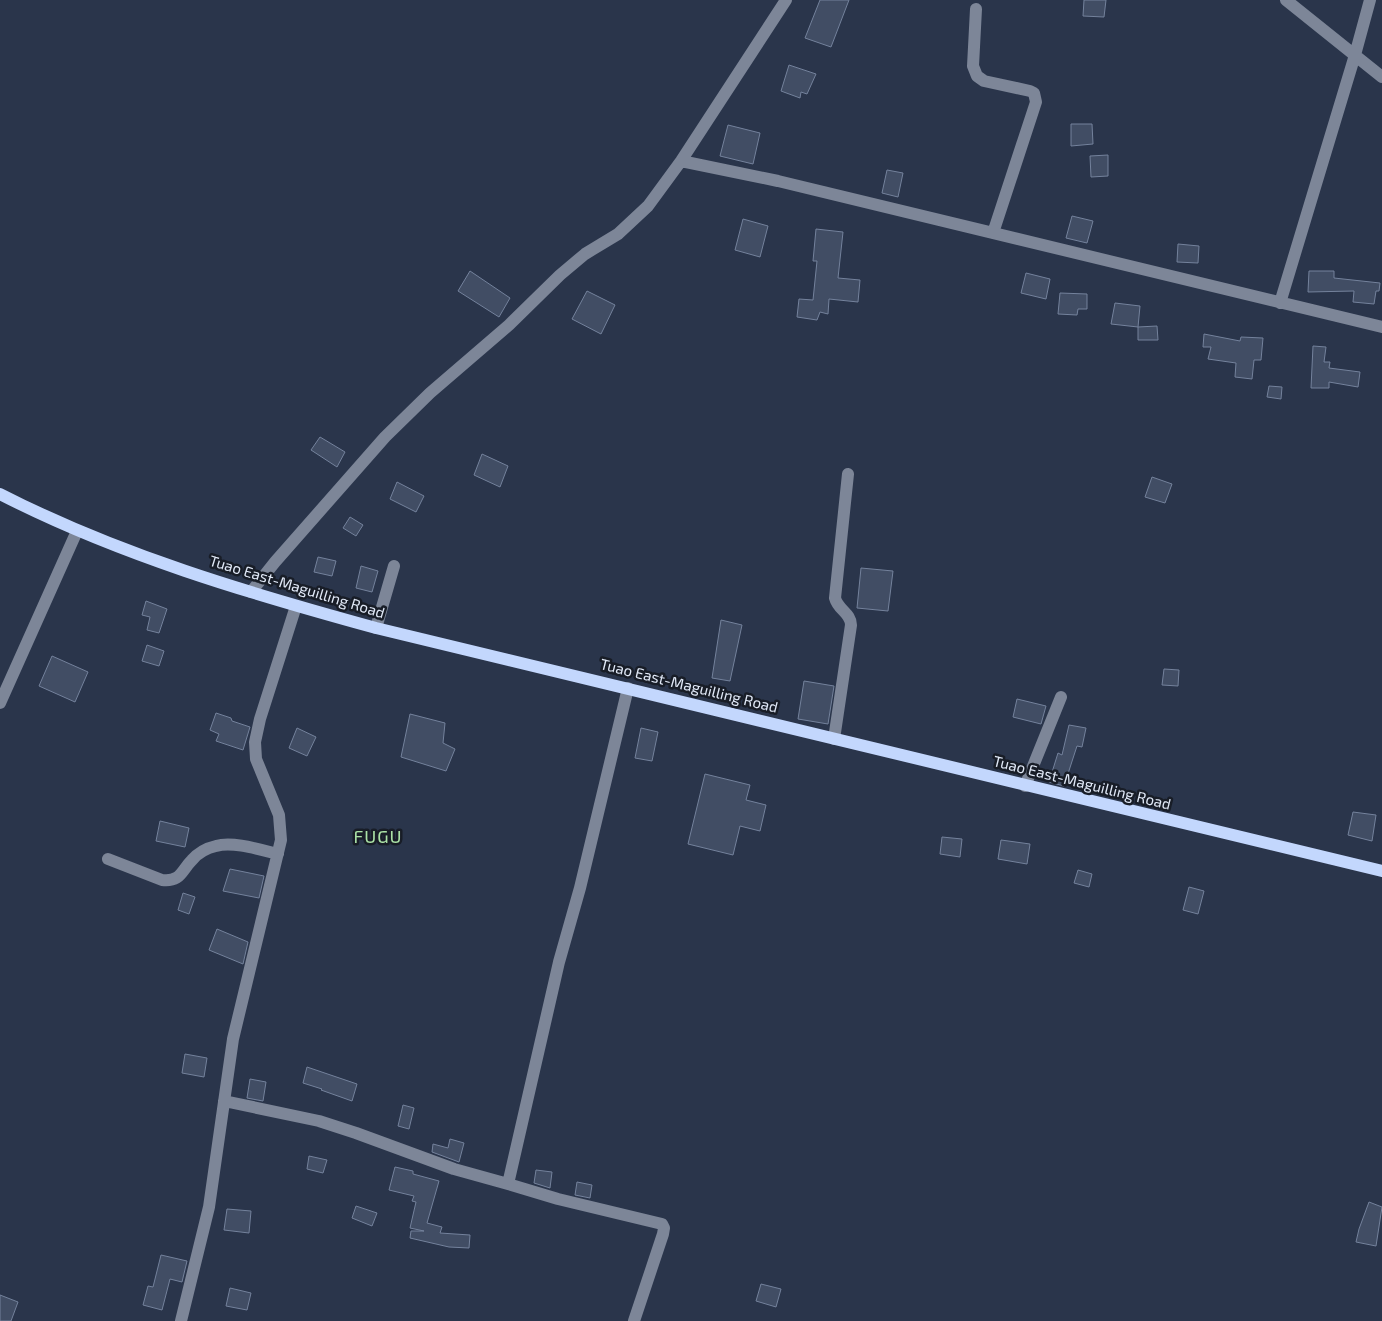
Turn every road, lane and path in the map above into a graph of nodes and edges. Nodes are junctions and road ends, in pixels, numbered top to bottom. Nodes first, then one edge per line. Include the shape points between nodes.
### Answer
1 (786, 0) edge
2 (1286, 0) edge
3 (1370, 0) edge
4 (976, 9) dead end
5 (1355, 56) junction
6 (1382, 77) edge
7 (681, 161) junction
8 (993, 233) junction
9 (1280, 303) junction
10 (1382, 327) edge
11 (848, 474) dead end
12 (0, 494) edge
13 (77, 531) junction
14 (394, 566) dead end
15 (251, 592) junction
16 (296, 606) junction
17 (376, 628) junction
18 (628, 688) junction
19 (1061, 697) dead end
20 (0, 704) edge
21 (834, 739) junction
22 (1025, 786) junction
23 (278, 854) junction
24 (108, 859) dead end
25 (1382, 871) edge
26 (224, 1100) junction
27 (508, 1184) junction
28 (181, 1321) edge
29 (634, 1321) edge

1 - 7 street
2 - 5 street
3 - 5 street
4 - 8 street via 973,66 977,76 984,81 1030,91 1034,93 1036,102
5 - 6 street
5 - 9 street
7 - 8 street
7 - 15 street via 648,206 618,234 566,270 385,437
8 - 9 street
9 - 10 street
11 - 21 street via 835,598 839,607 849,615 851,625
12 - 13 main road, Tuao East-Maguilling Road
13 - 15 main road, Tuao East-Maguilling Road
13 - 20 street
14 - 17 street
15 - 16 main road, Tuao East-Maguilling Road
16 - 17 main road, Tuao East-Maguilling Road
16 - 23 street via 260,719 256,742 256,759 279,815 281,840
17 - 18 main road, Tuao East-Maguilling Road
18 - 21 main road, Tuao East-Maguilling Road
18 - 27 street via 559,962
19 - 22 street
21 - 22 main road, Tuao East-Maguilling Road
22 - 25 main road, Tuao East-Maguilling Road
23 - 24 street via 229,844 217,845 202,851 182,874 169,881
23 - 26 street via 233,1039
26 - 27 street via 319,1121 454,1169
26 - 28 street via 209,1207
27 - 29 street via 662,1224 663,1234

